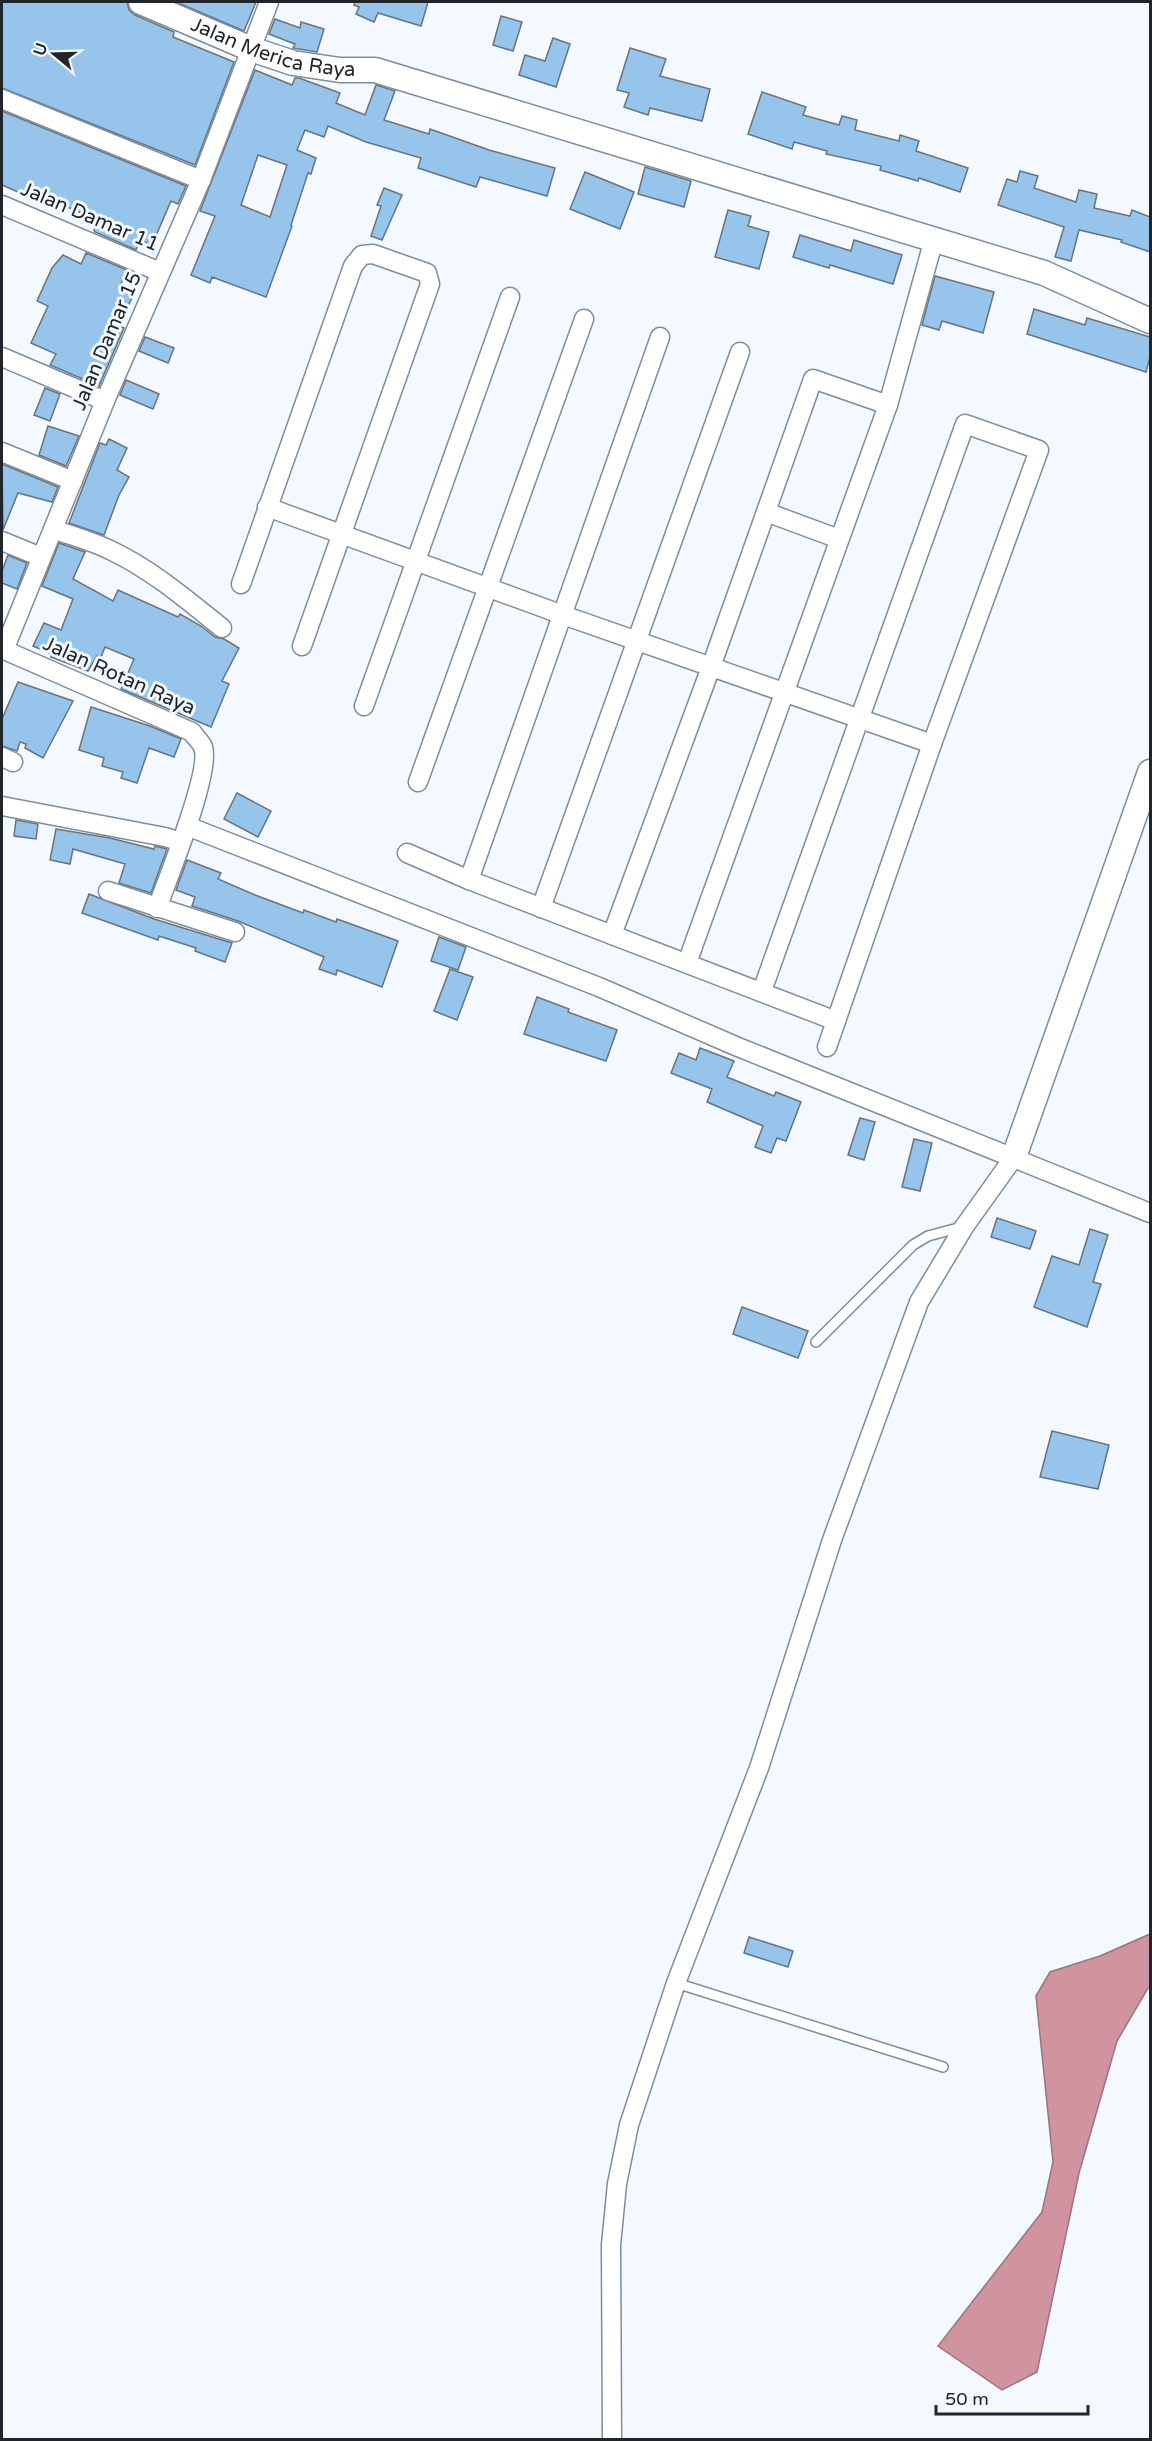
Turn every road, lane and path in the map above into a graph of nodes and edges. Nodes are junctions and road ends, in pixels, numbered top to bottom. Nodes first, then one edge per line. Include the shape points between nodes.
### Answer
1 (141, 2) edge
2 (269, 2) edge
3 (251, 49) junction
4 (2, 99) edge
5 (201, 180) junction
6 (2, 205) edge
7 (933, 239) junction
8 (160, 272) junction
9 (510, 297) dead end
10 (584, 319) dead end
11 (1150, 321) edge
12 (660, 337) dead end
13 (740, 352) dead end
14 (2, 357) edge
15 (105, 401) junction
16 (888, 405) junction
17 (2, 452) edge
18 (73, 482) junction
19 (267, 507) junction
20 (766, 513) junction
21 (53, 529) junction
22 (342, 535) junction
23 (839, 539) junction
24 (2, 541) edge
25 (41, 557) junction
26 (415, 560) junction
27 (241, 584) dead end
28 (488, 587) junction
29 (563, 615) junction
30 (222, 628) dead end
31 (637, 641) junction
32 (302, 646) dead end
33 (3, 650) edge
34 (711, 667) junction
35 (786, 693) junction
36 (364, 706) dead end
37 (861, 718) junction
38 (932, 744) junction
39 (1150, 772) edge
40 (418, 782) dead end
41 (2, 806) edge
42 (184, 834) junction
43 (406, 854) dead end
44 (469, 880) junction
45 (108, 891) dead end
46 (157, 908) junction
47 (541, 908) junction
48 (235, 932) dead end
49 (612, 935) junction
50 (687, 963) junction
51 (762, 991) junction
52 (836, 1021) junction
53 (827, 1047) dead end
54 (1014, 1157) junction
55 (1150, 1213) edge
56 (964, 1227) junction
57 (816, 1342) dead end
58 (676, 1983) junction
59 (943, 2067) dead end
60 (612, 2439) edge

1 - 3 street, Jalan Merica Raya
2 - 3 street, Jalan Damar 15
3 - 5 street, Jalan Damar 15
3 - 7 street, Jalan Merica Raya via 314,67 375,70
4 - 5 street
5 - 8 street, Jalan Damar 15
6 - 8 street, Jalan Damar 11
7 - 11 street, Jalan Merica Raya via 1044,273
7 - 16 street
8 - 15 street, Jalan Damar 15
9 - 26 street
10 - 28 street
12 - 29 street
13 - 31 street
14 - 15 street
15 - 18 street, Jalan Damar 15
16 - 20 street via 813,379
16 - 23 street
17 - 18 street
18 - 21 street, Jalan Damar 15
19 - 22 street
19 - 22 street via 353,266 362,255 374,254 415,267 428,273 430,284
19 - 27 street
20 - 23 street
20 - 34 street
21 - 25 street, Jalan Damar 15
21 - 30 street via 110,549 177,592
22 - 26 street
22 - 32 street
23 - 35 street
24 - 25 street
25 - 33 street, Jalan Damar 15
26 - 28 street
26 - 36 street
28 - 29 street
28 - 40 street
29 - 31 street
29 - 44 street
31 - 34 street
31 - 47 street
33 - 42 street, Jalan Rotan Raya via 192,732 204,748 204,766
34 - 35 street
34 - 49 street
35 - 37 street
35 - 50 street
37 - 38 street
37 - 38 street via 965,424 1039,450
37 - 51 street
38 - 52 street
39 - 54 street
41 - 42 street via 165,837
42 - 46 street, Jalan Rotan Raya
42 - 54 street via 599,987
43 - 44 street
44 - 47 street
45 - 46 street
46 - 48 street
47 - 49 street
49 - 50 street
50 - 51 street
51 - 52 street
52 - 53 street
54 - 55 street
54 - 56 street
56 - 57 lane via 928,1236 913,1245
56 - 58 street via 918,1302 894,1364 832,1540 759,1768
58 - 59 lane
58 - 60 street via 629,2125 617,2184 611,2245

